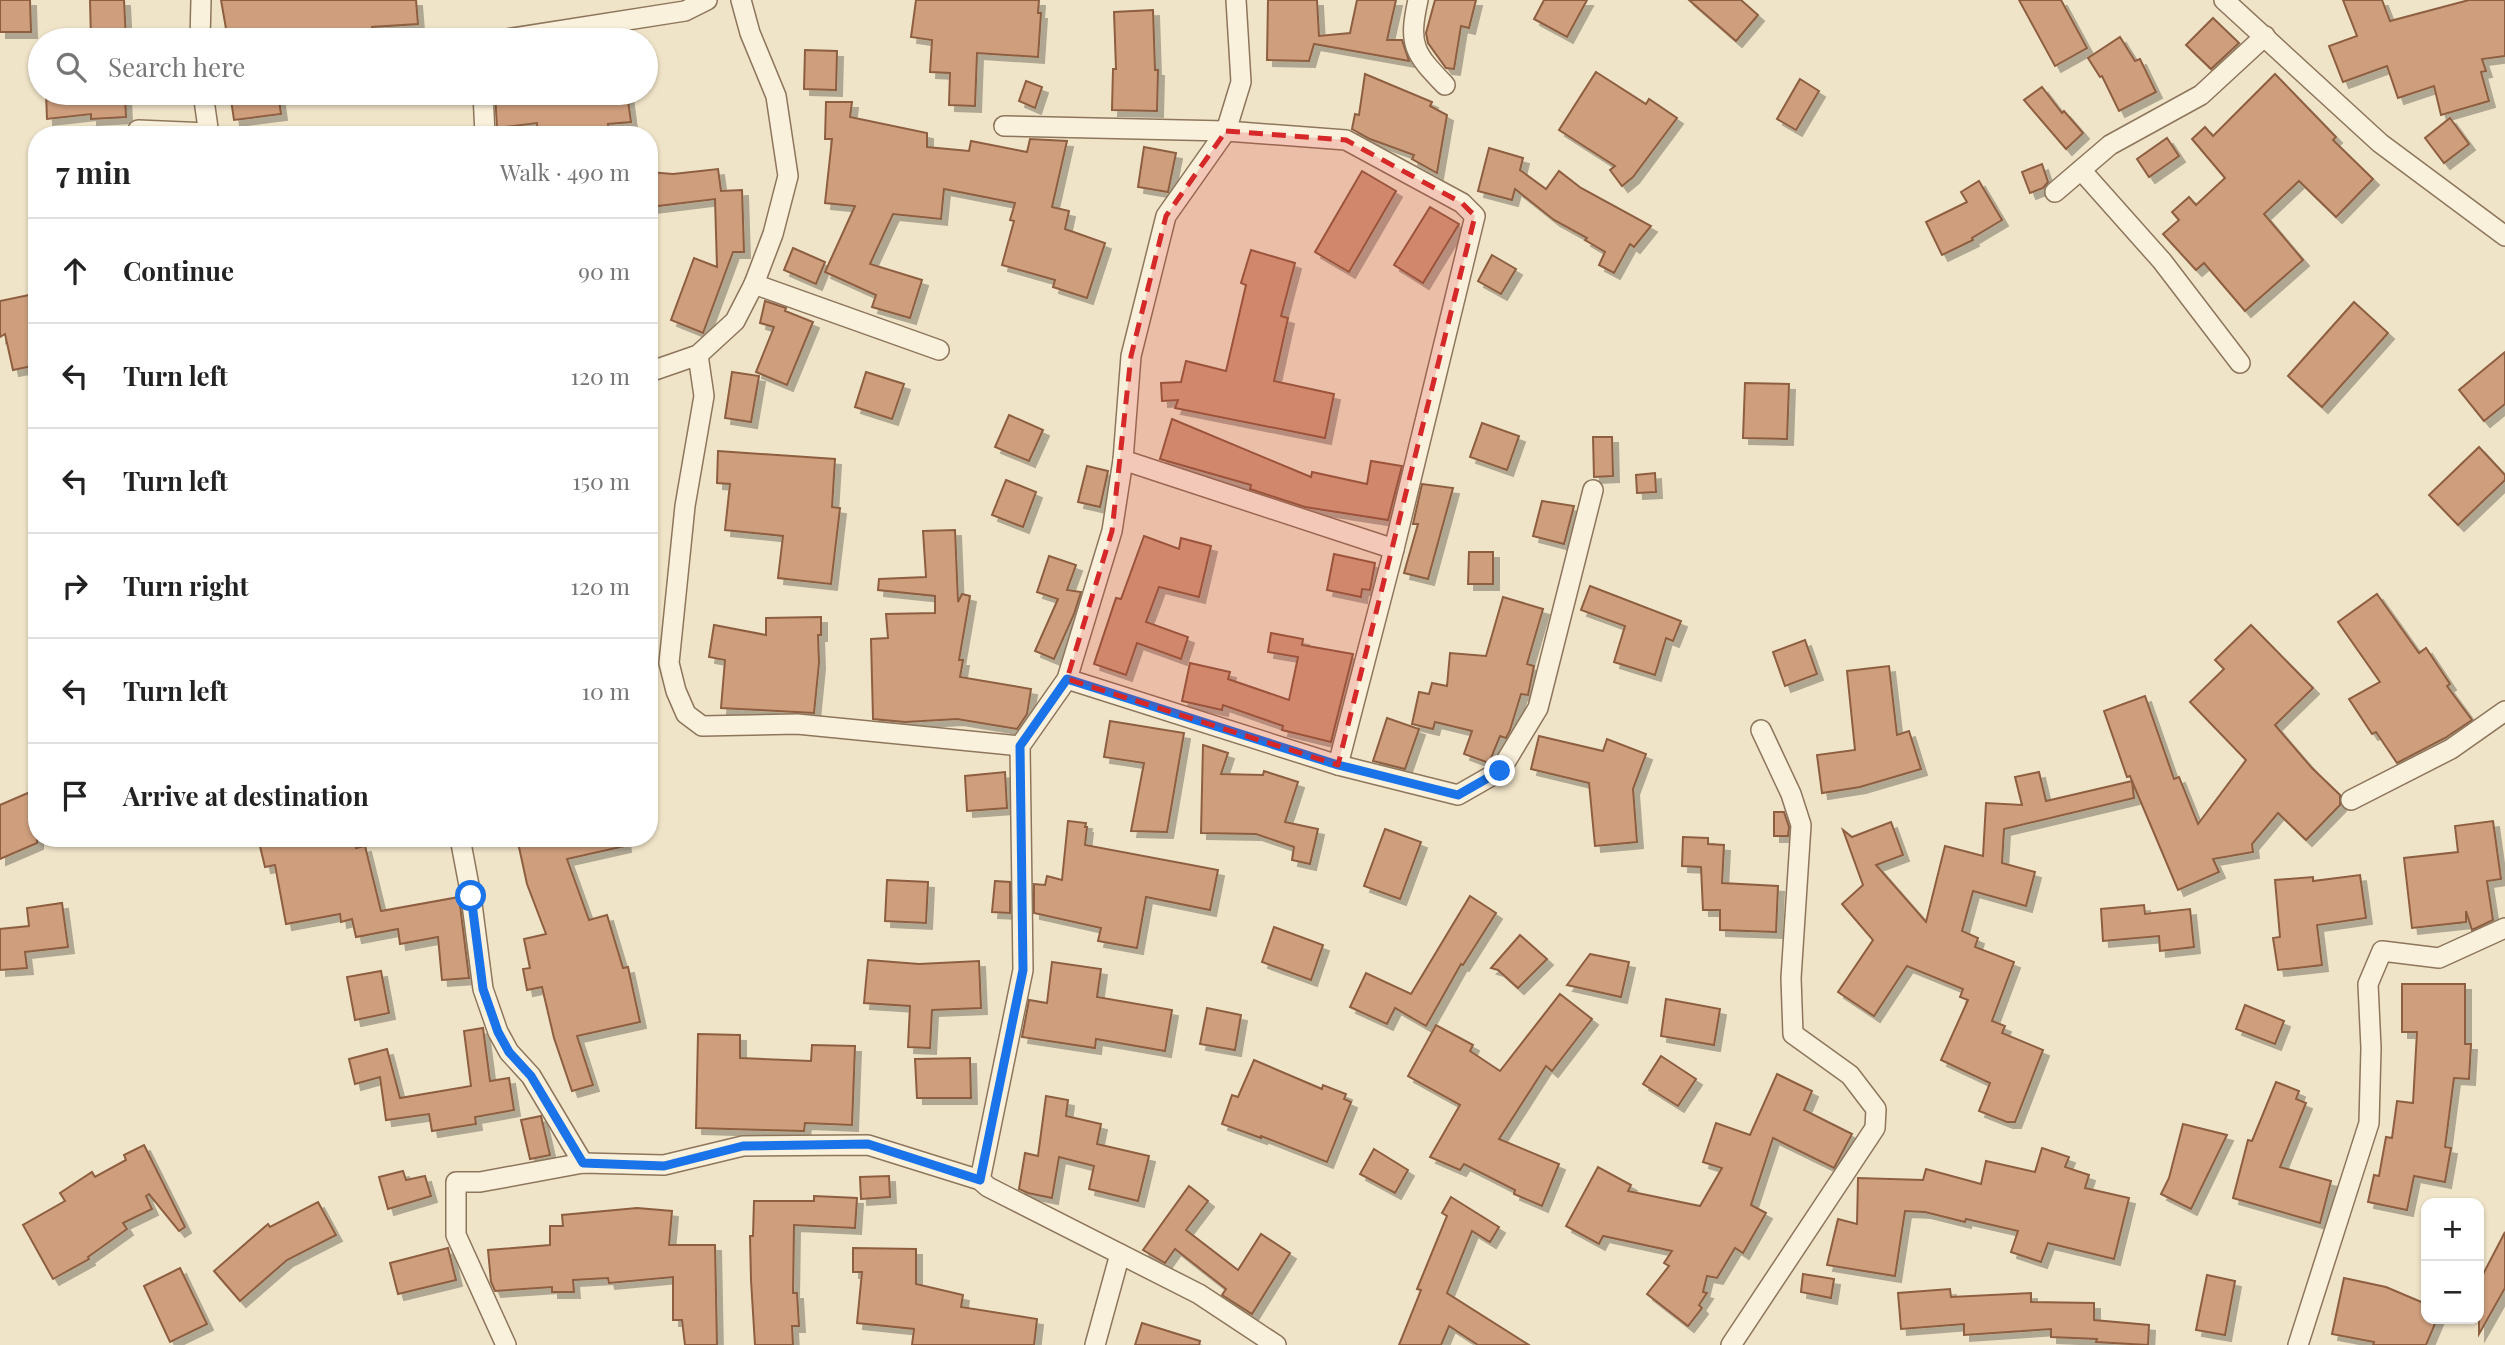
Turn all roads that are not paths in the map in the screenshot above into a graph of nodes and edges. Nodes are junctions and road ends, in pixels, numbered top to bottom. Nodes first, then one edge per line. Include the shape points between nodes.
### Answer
1 (201, 0) edge
2 (706, 0) edge
3 (741, 0) edge
4 (1236, 0) edge
5 (1419, 0) edge
6 (2224, 0) edge
7 (200, 28) edge
8 (577, 28) edge
9 (2265, 36) junction
10 (1445, 85) dead end
11 (204, 105) edge
12 (484, 105) edge
13 (207, 126) edge
14 (485, 126) edge
15 (1004, 127) dead end
16 (1226, 131) junction
17 (2081, 170) junction
18 (2055, 192) dead end
19 (2505, 236) edge
20 (754, 284) junction
21 (939, 350) dead end
22 (698, 355) junction
23 (2240, 363) dead end
24 (658, 369) edge
25 (1123, 460) junction
26 (1592, 489) dead end
27 (1394, 549) junction
28 (1067, 679) junction
29 (2505, 711) edge
30 (1761, 730) dead end
31 (1020, 746) junction
32 (1338, 765) junction
33 (2351, 800) dead end
34 (462, 847) edge
35 (2505, 928) edge
36 (583, 1163) junction
37 (980, 1180) junction
38 (1120, 1254) junction
39 (506, 1345) edge
40 (1095, 1345) edge
41 (1276, 1345) edge
42 (1731, 1345) edge
43 (2298, 1345) edge

1 - 7 street
2 - 8 street via 685,11
3 - 20 street via 776,96 788,176
4 - 16 street via 1241,82
5 - 10 street via 1415,44 1421,60
6 - 9 street
9 - 17 street via 2201,94 2110,145
9 - 19 street via 2379,143
11 - 13 street
12 - 14 street
15 - 16 street
16 - 25 street via 1166,216 1131,356
16 - 27 street via 1346,140 1462,203 1475,216
17 - 18 street
17 - 23 street via 2162,261
20 - 21 street
20 - 22 street via 735,321
22 - 24 street
22 - 31 street via 704,396 685,506 669,663 686,714 702,726 797,724
25 - 27 street
25 - 28 street via 1112,531
26 - 32 street via 1538,708 1500,771 1458,795
27 - 32 street
28 - 31 street
28 - 32 street
29 - 33 street via 2451,748
30 - 42 street via 1801,825 1791,978 1793,1034 1850,1075 1875,1109 1875,1128
31 - 37 street via 1023,970
34 - 36 street via 483,989 498,1032 531,1076
35 - 43 street via 2439,958 2382,951 2368,984 2369,1124
36 - 37 street via 664,1166 743,1146 868,1144
36 - 39 street via 480,1182 456,1182 456,1235
37 - 38 street
38 - 40 street
38 - 41 street via 1199,1294

